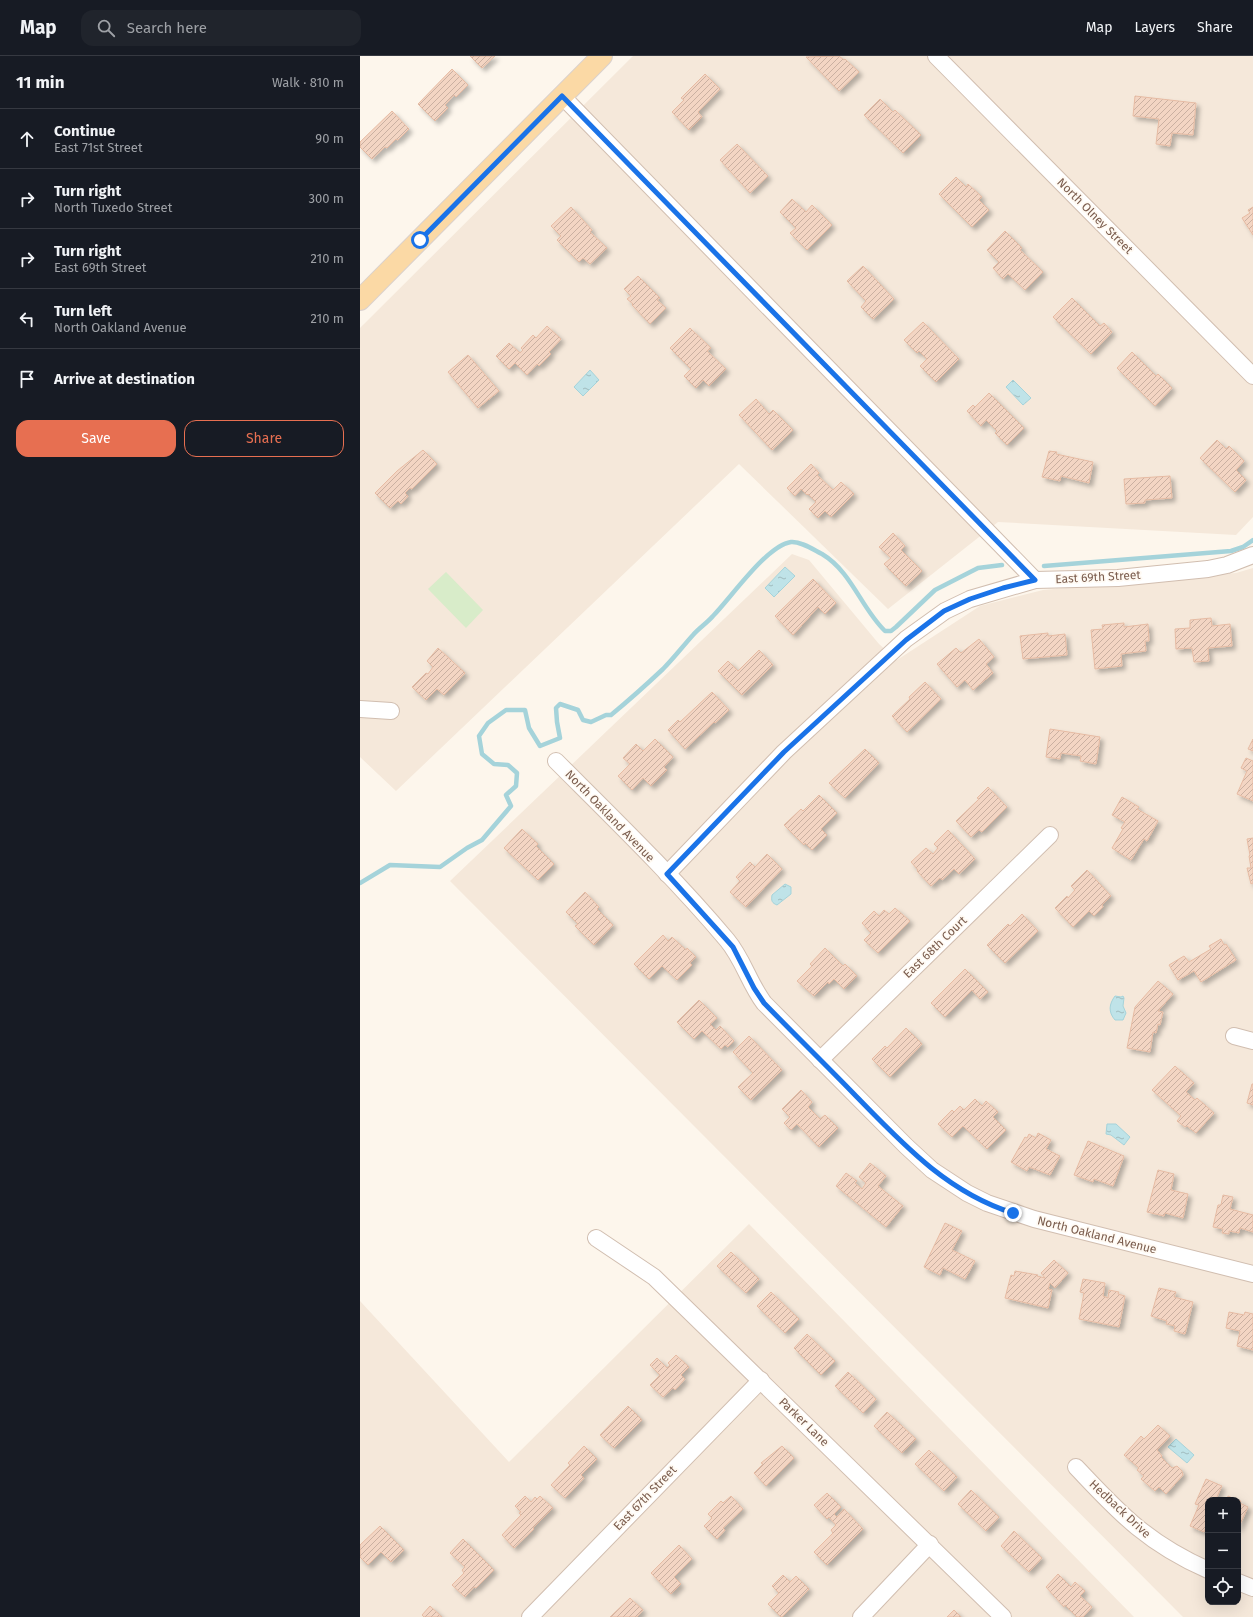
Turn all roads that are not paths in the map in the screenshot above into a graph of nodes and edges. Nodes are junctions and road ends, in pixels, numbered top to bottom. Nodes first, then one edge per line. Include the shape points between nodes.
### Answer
1 (602, 56) edge
2 (936, 56) edge
3 (562, 96) junction
4 (360, 300) edge
5 (1253, 376) edge
6 (1253, 555) edge
7 (1035, 580) junction
8 (360, 709) edge
9 (391, 711) dead end
10 (556, 761) dead end
11 (1050, 835) dead end
12 (667, 874) junction
13 (1234, 1036) dead end
14 (1253, 1041) edge
15 (820, 1060) junction
16 (596, 1238) dead end
17 (1253, 1274) edge
18 (761, 1380) junction
19 (1076, 1467) dead end
20 (930, 1544) junction
21 (1206, 1569) edge
22 (1241, 1583) edge
23 (1253, 1588) edge
24 (530, 1617) edge
25 (861, 1617) edge
26 (1003, 1617) edge

1 - 3 main road
2 - 5 street, North Olney Street
3 - 4 main road
3 - 7 street
6 - 7 street, East 69th Street via 1208,569 1118,578
7 - 12 street, East 69th Street via 970,599 944,611 906,640 784,752
8 - 9 street
10 - 12 street, North Oakland Avenue
11 - 15 street, East 68th Court
12 - 15 street, North Oakland Avenue via 733,947 764,1003
13 - 14 street
15 - 17 street, North Oakland Avenue via 922,1161 949,1182 987,1203 1034,1219
16 - 18 street, Parker Lane via 654,1278
18 - 20 street, Parker Lane
18 - 24 street, East 67th Street
19 - 21 street, Hedback Drive via 1138,1528 1166,1548
20 - 25 street
20 - 26 street, Parker Lane
22 - 23 street

